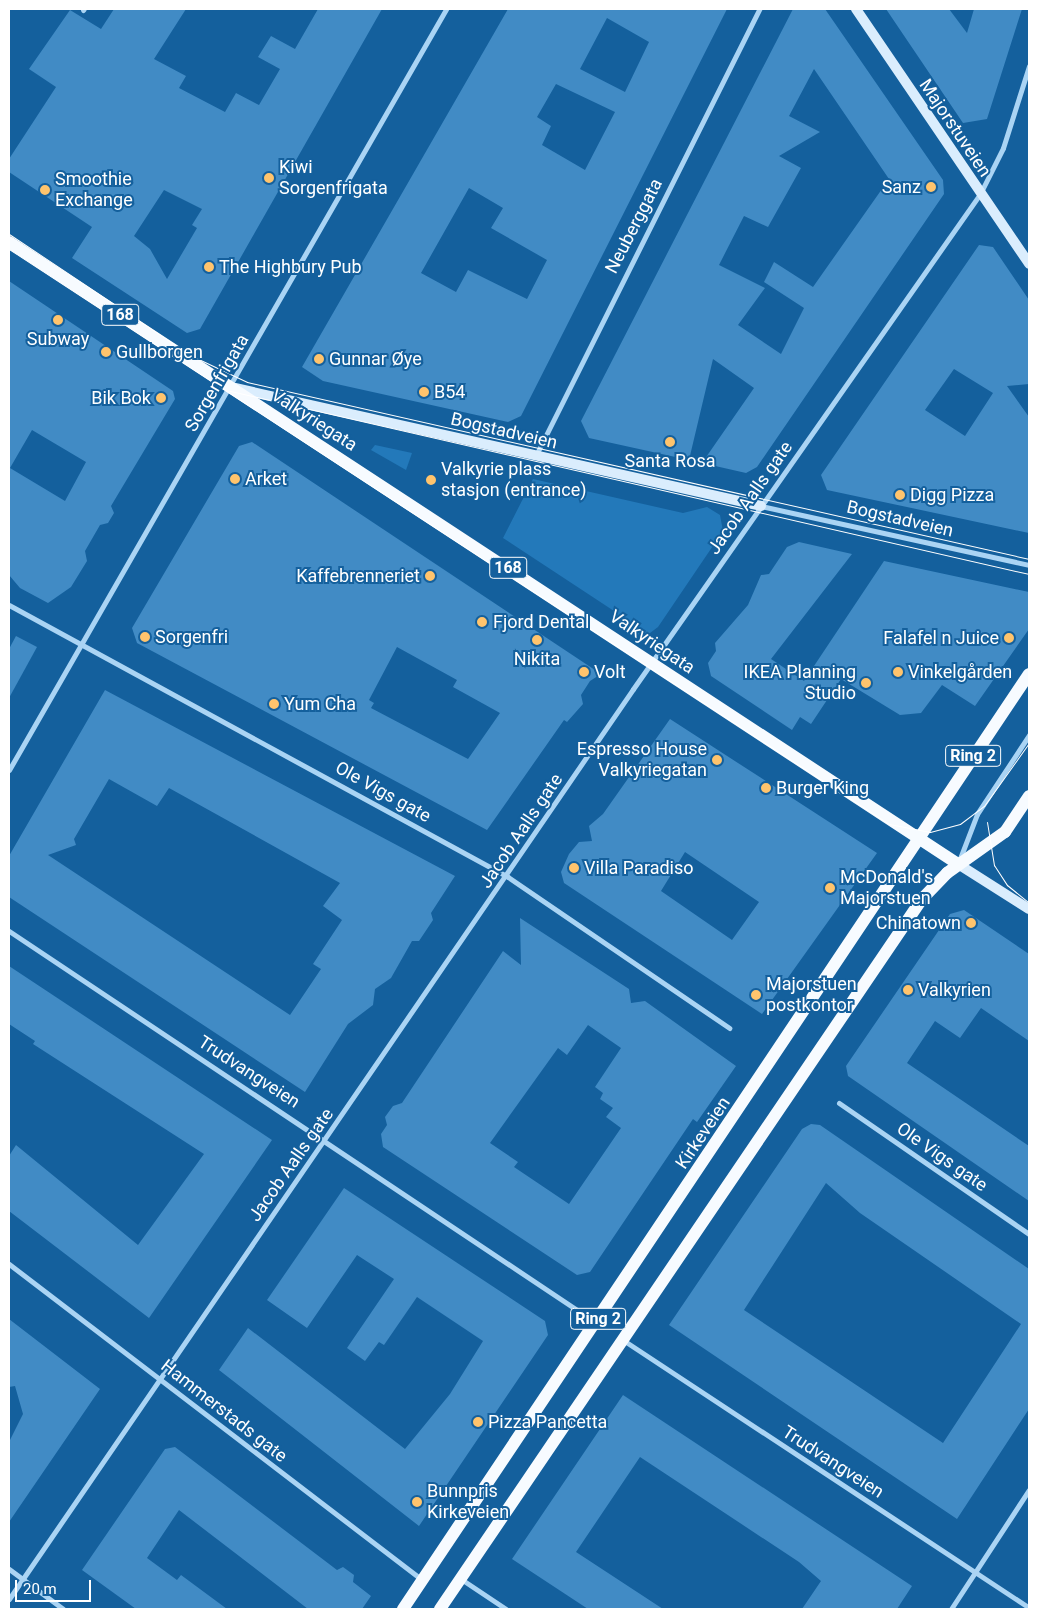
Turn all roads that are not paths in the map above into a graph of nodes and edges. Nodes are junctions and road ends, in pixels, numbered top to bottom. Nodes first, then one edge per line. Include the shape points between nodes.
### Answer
1 (446, 9) edge
2 (759, 9) edge
3 (856, 9) edge
4 (1029, 66) edge
5 (980, 194) junction
6 (9, 242) edge
7 (1029, 264) edge
8 (231, 387) junction
9 (536, 456) junction
10 (761, 506) junction
11 (1029, 565) edge
12 (9, 604) edge
13 (82, 644) junction
14 (653, 663) junction
15 (1029, 674) edge
16 (1029, 735) edge
17 (9, 770) edge
18 (1029, 796) edge
19 (918, 838) junction
20 (958, 864) junction
21 (508, 877) junction
22 (1029, 910) edge
23 (9, 931) edge
24 (729, 1028) dead end
25 (839, 1103) dead end
26 (325, 1139) junction
27 (1029, 1234) edge
28 (9, 1264) edge
29 (596, 1323) junction
30 (623, 1340) junction
31 (158, 1378) junction
32 (1029, 1490) edge
33 (9, 1568) edge
34 (976, 1572) junction
35 (23, 1579) junction
36 (461, 1579) junction
37 (423, 1580) junction
38 (9, 1599) edge
39 (1029, 1608) edge
40 (63, 1609) edge
41 (403, 1609) edge
42 (440, 1609) edge
43 (506, 1609) edge
44 (951, 1609) edge

1 - 8 street, Sorgenfrigata
2 - 9 street, Neuberggata
3 - 5 street, Majorstuveien
4 - 5 street, Jacob Aalls gate via 1003,148
5 - 7 street, Majorstuveien
5 - 10 street, Jacob Aalls gate
6 - 8 main road, Bogstadveien / 168
8 - 9 street, Bogstadveien
8 - 13 street, Sorgenfrigata
8 - 14 main road, Valkyriegata / 168
9 - 10 street, Bogstadveien
10 - 11 street, Bogstadveien
10 - 14 street, Jacob Aalls gate
12 - 13 street, Ole Vigs gate
13 - 17 street, Sorgenfrigata
13 - 21 street, Ole Vigs gate
14 - 19 main road, Valkyriegata / 168
14 - 21 street, Jacob Aalls gate
15 - 19 main road, Kirkeveien / Ring 2
16 - 20 street via 977,814
18 - 20 main road, Ring 2 via 1005,832
19 - 20 main road, Valkyriegata / 168
19 - 29 main road, Kirkeveien / Ring 2
20 - 22 street, Valkyriegata
20 - 30 main road, Ring 2 via 922,899
21 - 24 street, Ole Vigs gate
21 - 26 street, Jacob Aalls gate
23 - 26 street, Trudvangveien
25 - 27 street, Ole Vigs gate
26 - 29 street, Trudvangveien
26 - 31 street, Jacob Aalls gate
28 - 31 street, Hammerstads gate
29 - 37 main road, Kirkeveien / Ring 2
30 - 34 street, Trudvangveien
30 - 36 main road, Ring 2
31 - 35 street, Jacob Aalls gate
31 - 37 street, Hammerstads gate
32 - 34 street
33 - 35 street
34 - 39 street, Trudvangveien
34 - 44 street
35 - 38 street, Jacob Aalls gate
35 - 40 street
36 - 42 main road, Ring 2
36 - 43 street
37 - 41 main road, Kirkeveien / Ring 2

